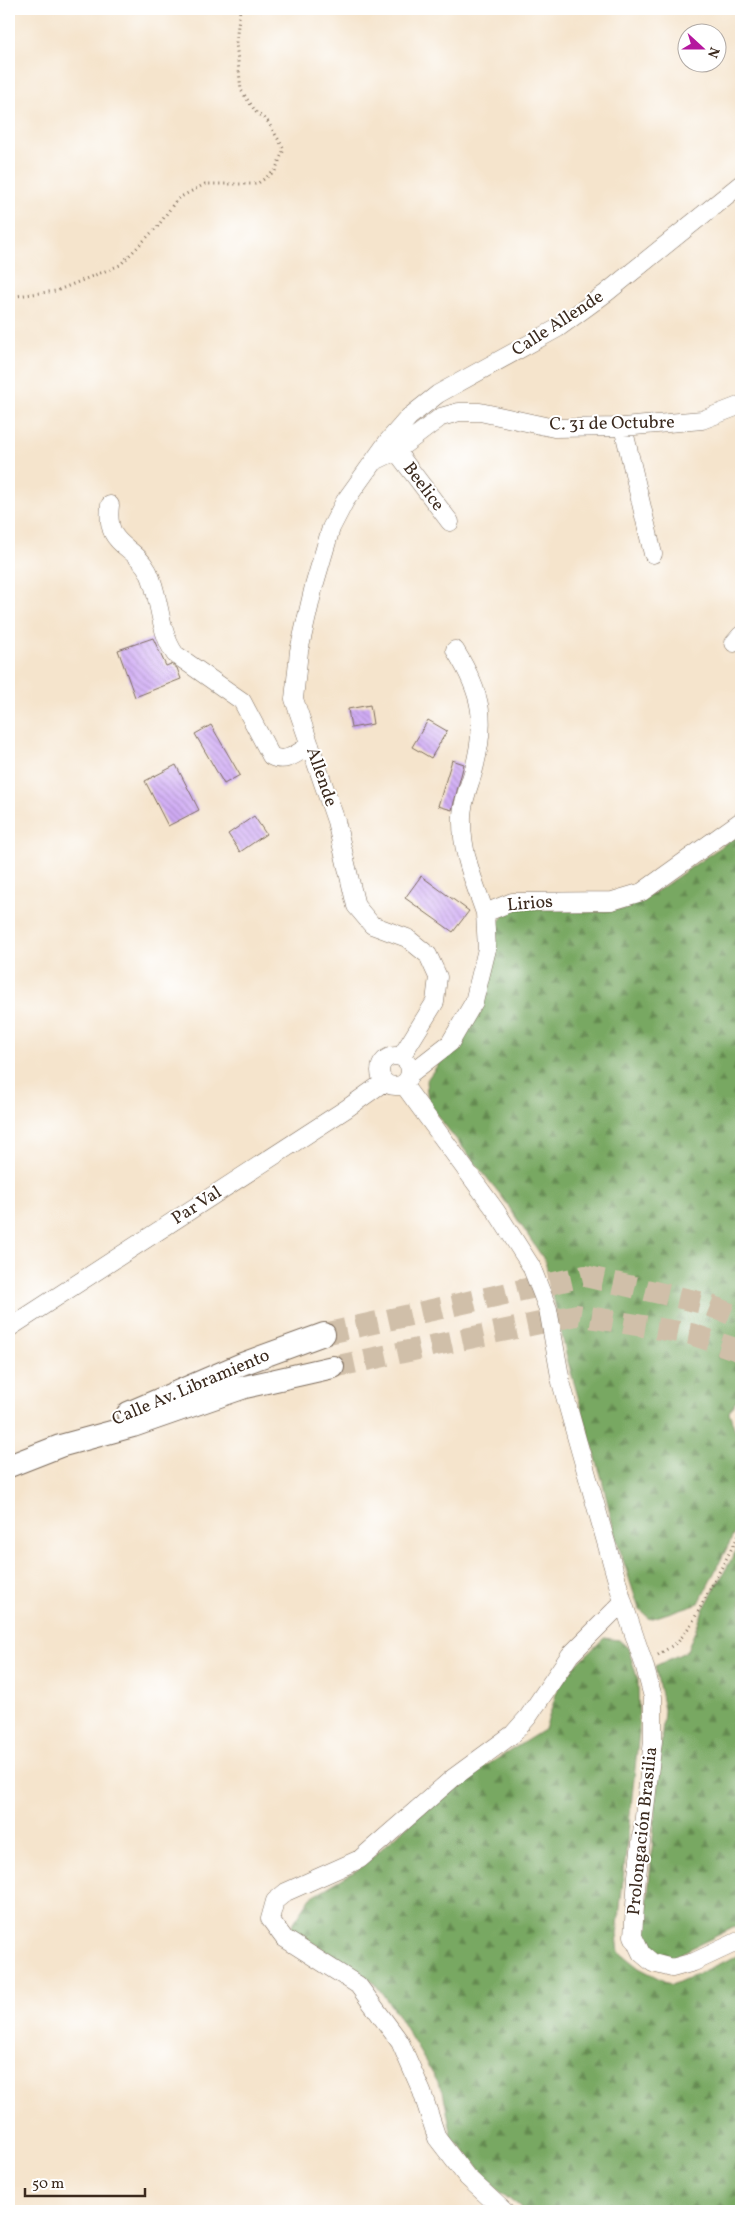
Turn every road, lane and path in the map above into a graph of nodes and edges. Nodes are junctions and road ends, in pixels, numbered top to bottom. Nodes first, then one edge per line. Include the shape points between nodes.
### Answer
1 (240, 9) edge
2 (741, 184) edge
3 (9, 296) edge
4 (741, 404) edge
5 (623, 427) junction
6 (396, 451) junction
7 (375, 461) junction
8 (110, 505) dead end
9 (450, 522) dead end
10 (653, 554) dead end
11 (455, 650) dead end
12 (310, 745) junction
13 (741, 821) edge
14 (485, 912) junction
15 (401, 1057) junction
16 (407, 1079) junction
17 (384, 1082) junction
18 (9, 1328) edge
19 (324, 1334) tunnel mouth
20 (333, 1367) tunnel mouth
21 (60, 1446) junction
22 (9, 1466) edge
23 (741, 1531) edge
24 (623, 1602) junction
25 (644, 1664) junction
26 (741, 1940) edge
27 (504, 2211) edge

1 - 3 path via 236,42 241,90 256,112 268,122 284,149 275,171 257,184 205,184 177,199 158,226 120,265 56,292
2 - 7 street, Calle Allende via 558,328 438,394 409,417
4 - 5 street, C. 31 de Octubre via 702,420
5 - 6 street, C. 31 de Octubre via 554,428 480,412 459,412 442,417
5 - 10 street
6 - 7 street, C. 31 de Octubre
6 - 9 street, Beelice
7 - 12 street, Allende via 345,501 332,528 299,651 294,699
8 - 12 street via 108,523 153,581 168,645 175,654 242,701 271,756 282,760
11 - 14 street via 472,677 481,711 479,751 462,815 464,856
12 - 15 street, Allende via 336,820 356,906 372,925 407,938 428,955 438,977 435,1002
13 - 14 street, Lirios via 642,892 612,901 512,902
14 - 16 street, Lirios via 487,949 474,1002 450,1043
15 - 16 street via 406,1061
15 - 17 street via 394,1056 383,1063 380,1069
16 - 17 street via 390,1086
16 - 24 street, Prolongación Brasilia via 531,1266 548,1309 561,1382
17 - 18 street, Par Val
19 - 21 main road, Calle Av. Libramiento via 242,1364
20 - 21 main road, Calle Av. Libramiento via 245,1387 133,1426
21 - 22 main road, Calle Av. Libramiento
23 - 25 path via 692,1623 678,1642
24 - 25 street, Prolongación Brasilia
24 - 27 street via 570,1655 513,1734 453,1778 360,1859 286,1892 275,1901 270,1919 284,1938 358,1985 400,2042 422,2092 437,2138 467,2177
25 - 26 street, Prolongación Brasilia via 653,1698 653,1741 633,1936 641,1953 653,1964 672,1968 694,1962

